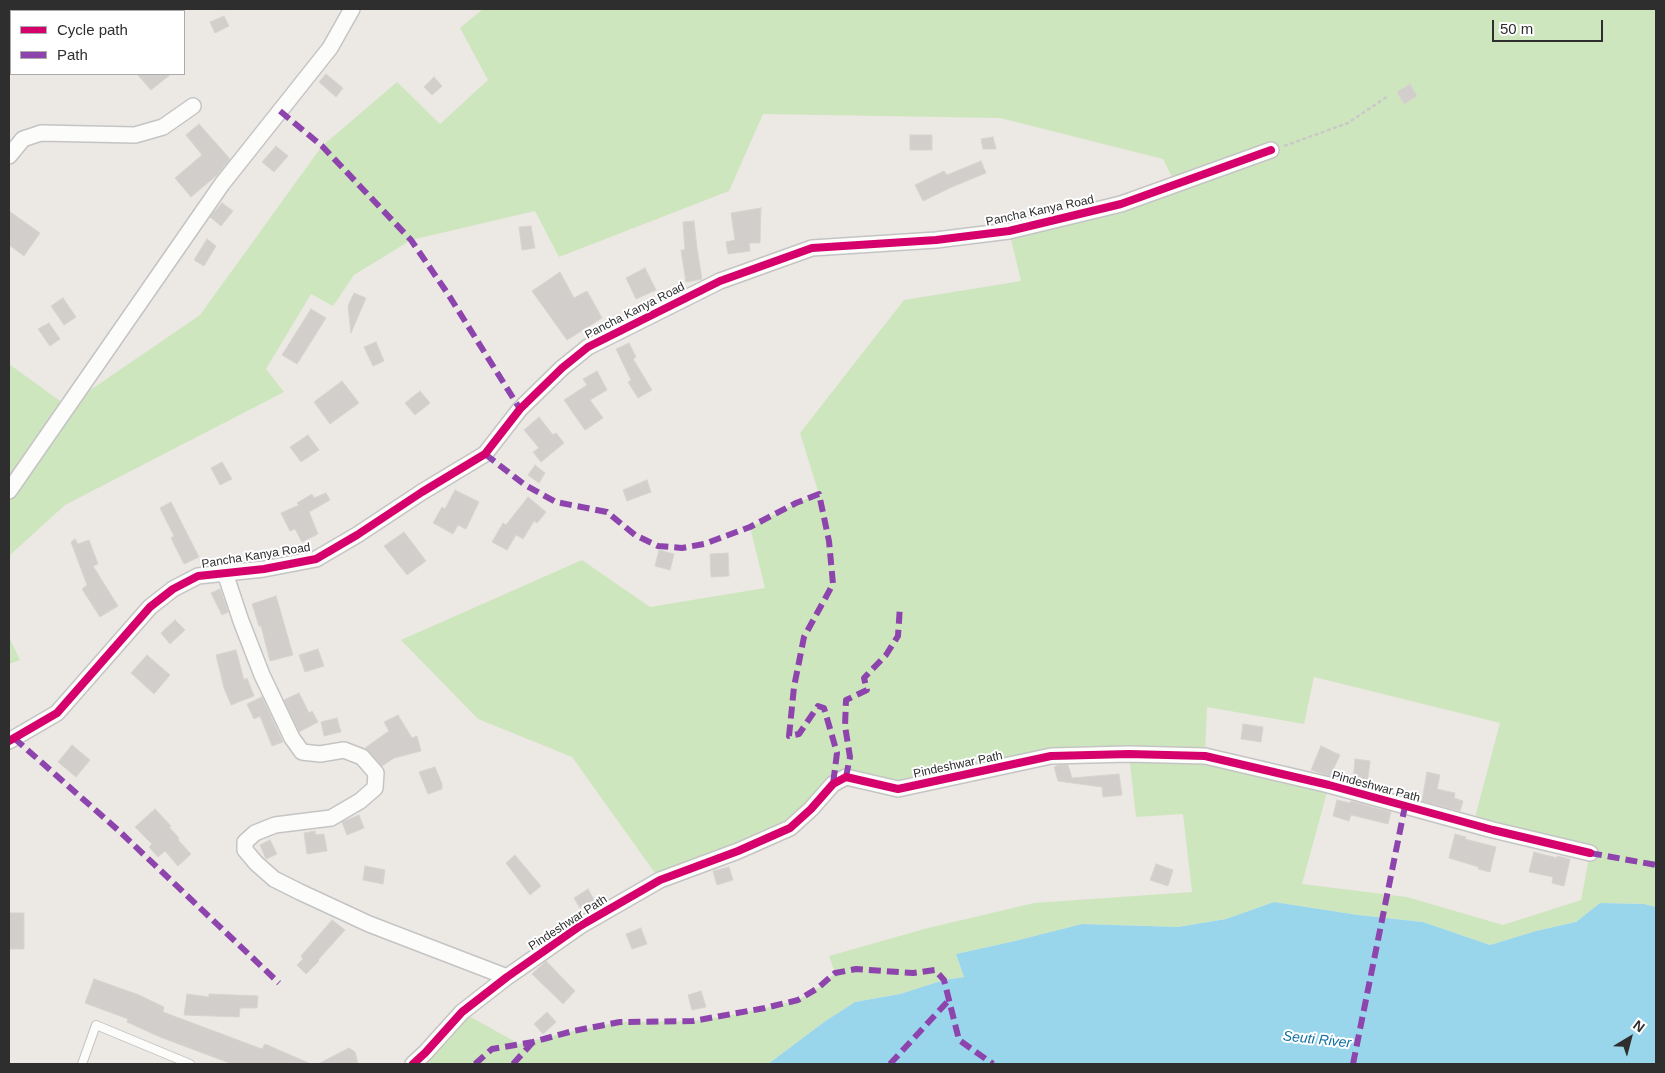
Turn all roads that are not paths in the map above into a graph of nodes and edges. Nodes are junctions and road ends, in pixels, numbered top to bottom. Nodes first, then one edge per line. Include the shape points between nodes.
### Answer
1 (352, 9) edge
2 (193, 106) dead end
3 (1271, 150) road end
4 (9, 156) edge
5 (9, 491) edge
6 (224, 573) junction
7 (9, 741) edge
8 (1590, 853) dead end
9 (507, 977) junction
10 (82, 1064) edge
11 (190, 1064) edge
12 (413, 1064) edge

1 - 5 street via 330,48 222,184
2 - 4 street via 163,127 136,135 41,134 23,139
3 - 6 street, Pancha Kanya Road via 1121,204 1009,231 936,240 812,248 720,281 588,347 520,409 485,454 349,540 316,559
6 - 7 street, Pancha Kanya Road via 198,576 173,589 150,607 57,713
6 - 9 street via 262,675 302,752 320,754 344,750 362,757 376,773 375,788 360,801 331,818 275,825 255,833 245,842 245,850 274,879 300,892 369,924
8 - 9 street, Pindeshwar Path via 1205,756 1051,756 898,789 846,777 833,784 790,828 660,880 580,926
9 - 12 street, Pindeshwar Path via 462,1012
10 - 11 lane via 96,1025

